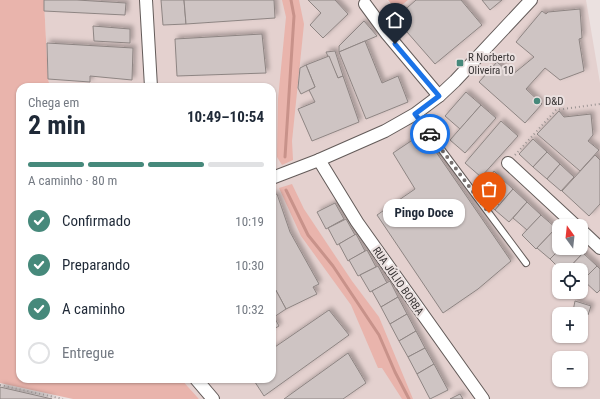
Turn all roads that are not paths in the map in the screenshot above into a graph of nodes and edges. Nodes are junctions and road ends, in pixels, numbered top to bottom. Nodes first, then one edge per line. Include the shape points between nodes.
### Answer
1 (146, 0) edge
2 (531, 0) edge
3 (365, 4) dead end
4 (151, 83) edge
5 (439, 96) junction
6 (415, 114) junction
7 (319, 160) junction
8 (508, 163) road end
9 (276, 176) edge
10 (568, 219) edge
11 (588, 237) edge
12 (600, 248) edge
13 (526, 263) dead end
14 (200, 383) edge
15 (214, 399) edge
16 (483, 399) edge

1 - 4 street
2 - 5 street
3 - 5 street
5 - 6 street
6 - 7 street via 385,131
6 - 13 lane
7 - 9 street
7 - 16 street, RUA JÚLIO BORBA via 357,222
8 - 10 street
11 - 12 street
14 - 15 street

